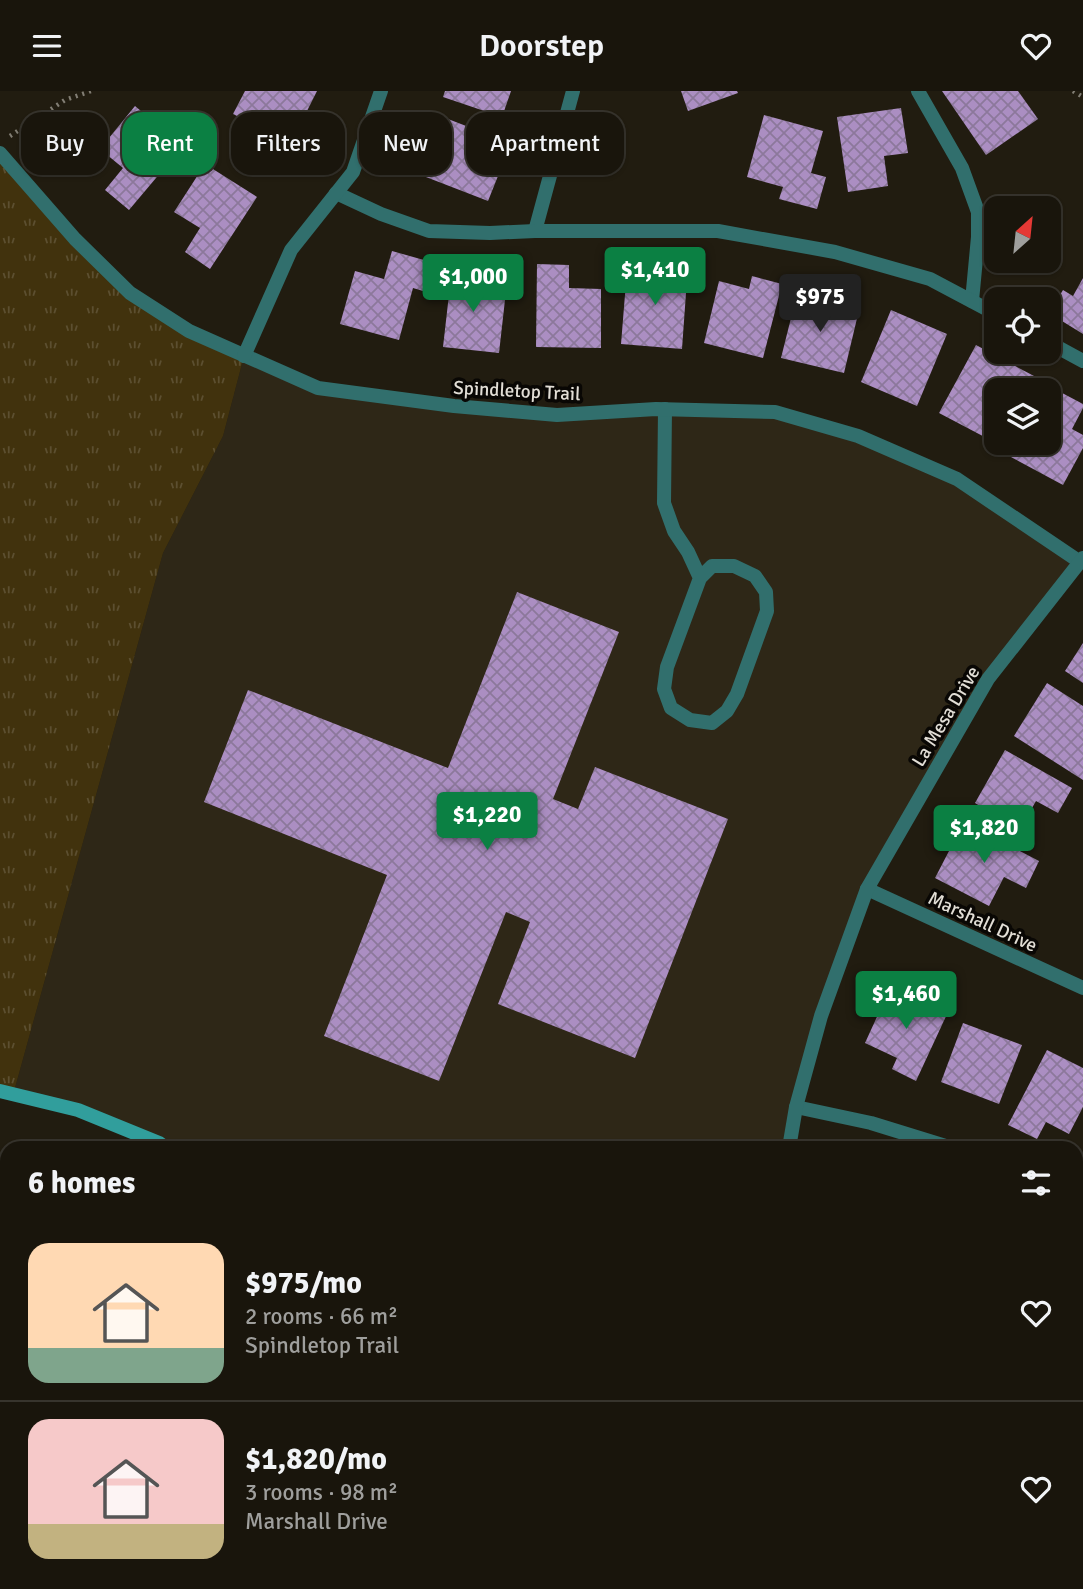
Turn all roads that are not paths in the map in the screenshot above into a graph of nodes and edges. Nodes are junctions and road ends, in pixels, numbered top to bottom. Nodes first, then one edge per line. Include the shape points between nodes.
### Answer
1 (381, 91) edge
2 (573, 91) edge
3 (918, 91) edge
4 (0, 153) edge
5 (336, 193) junction
6 (535, 231) junction
7 (972, 301) junction
8 (984, 308) edge
9 (1061, 349) edge
10 (244, 356) junction
11 (1083, 361) edge
12 (665, 409) junction
13 (1081, 560) edge
14 (700, 578) junction
15 (867, 889) junction
16 (1083, 988) edge
17 (0, 1091) edge
18 (796, 1107) junction
19 (154, 1141) edge
20 (790, 1141) edge
21 (929, 1141) edge

1 - 5 street via 353,172
2 - 6 street
3 - 7 street via 962,168 978,212
4 - 10 street, Spindletop Trail via 75,239 130,293 189,331
5 - 6 street via 429,231
5 - 10 street via 290,250
6 - 7 street via 718,231 906,272
7 - 8 street
9 - 11 street
10 - 12 street, Spindletop Trail via 318,388 454,407 557,415
12 - 13 street, Spindletop Trail via 775,412 858,436 957,479
12 - 14 street via 664,503
13 - 15 street, La Mesa Drive via 988,679
14 - 14 street via 712,566 734,566 754,576 766,592 767,611 737,694 727,711 712,723 690,720 671,708 664,689 667,667
15 - 16 street, Marshall Drive
15 - 18 street, La Mesa Drive via 821,1016
17 - 19 street via 78,1110
18 - 20 street, La Mesa Drive
18 - 21 street

